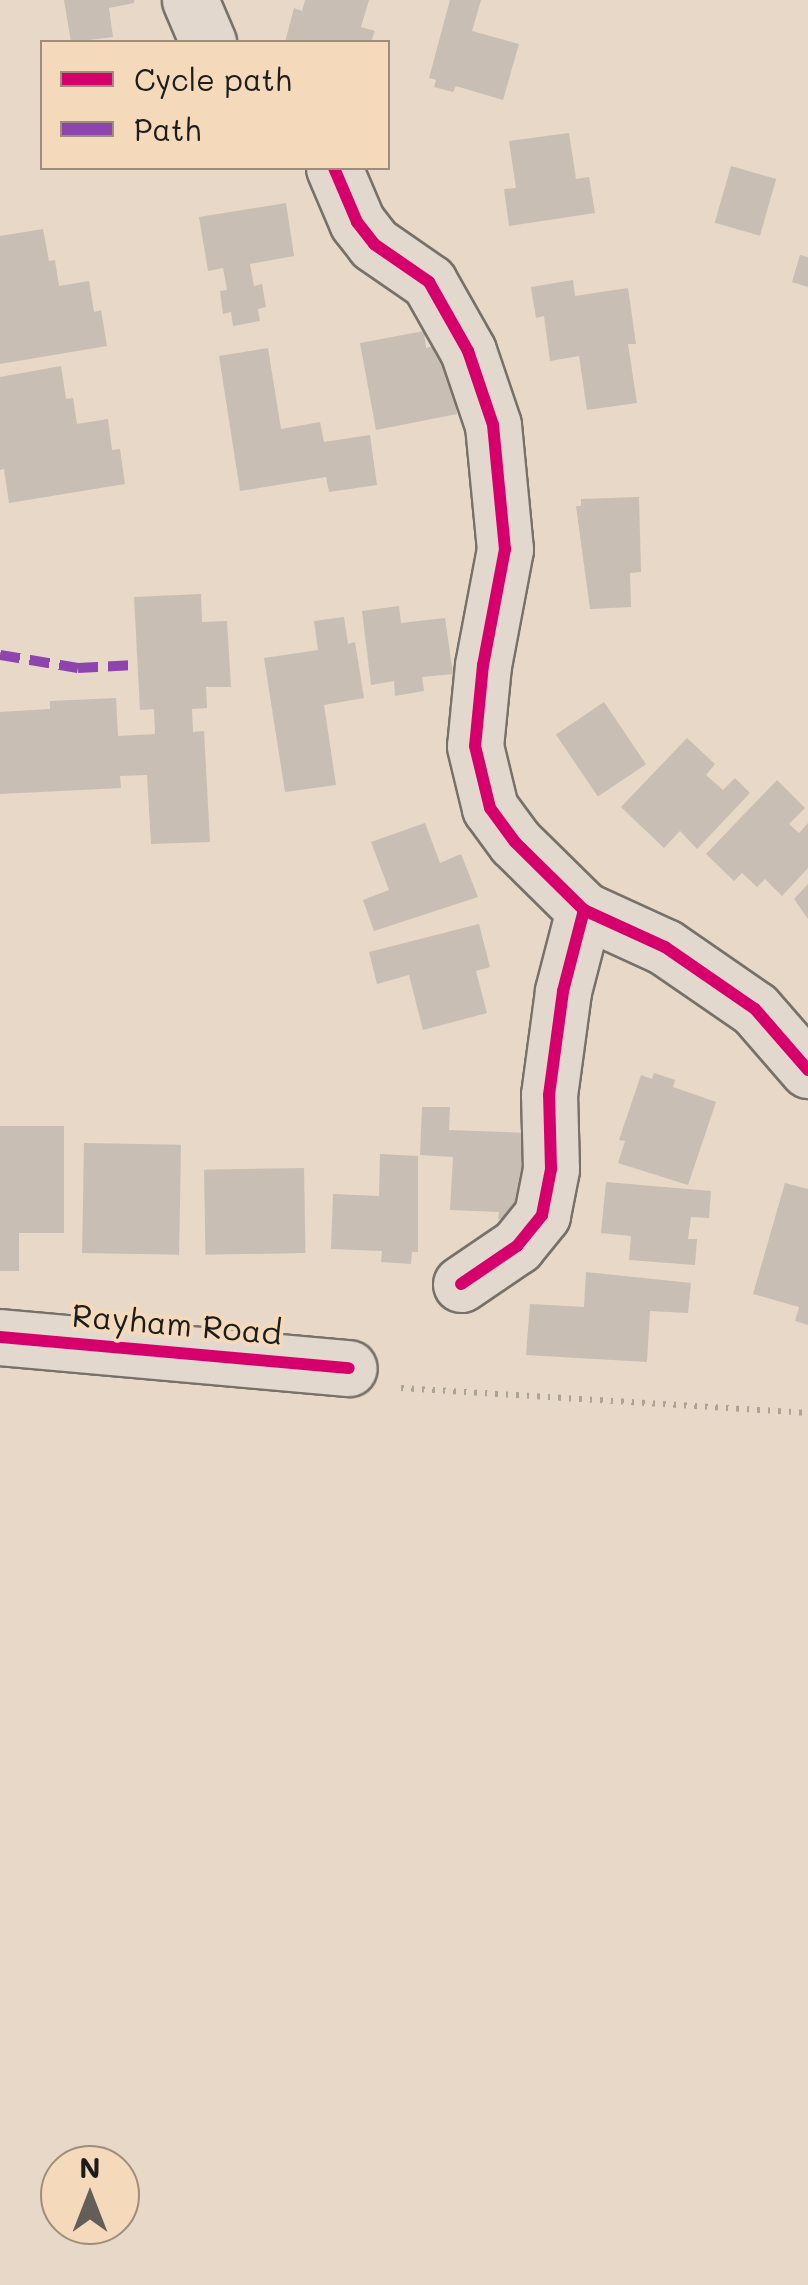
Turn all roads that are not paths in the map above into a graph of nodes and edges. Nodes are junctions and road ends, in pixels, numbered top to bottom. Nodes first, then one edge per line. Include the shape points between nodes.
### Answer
1 (190, 0) edge
2 (207, 40) edge
3 (335, 170) edge
4 (584, 910) junction
5 (808, 1070) edge
6 (461, 1284) dead end
7 (0, 1337) edge
8 (372, 1378) road end

1 - 2 street
3 - 4 street via 374,244 429,282 468,351 487,406 504,549 475,746 490,808
4 - 5 street via 665,947 755,1009
4 - 6 street via 562,991 542,1215 516,1246
7 - 8 street, Rayham Road

